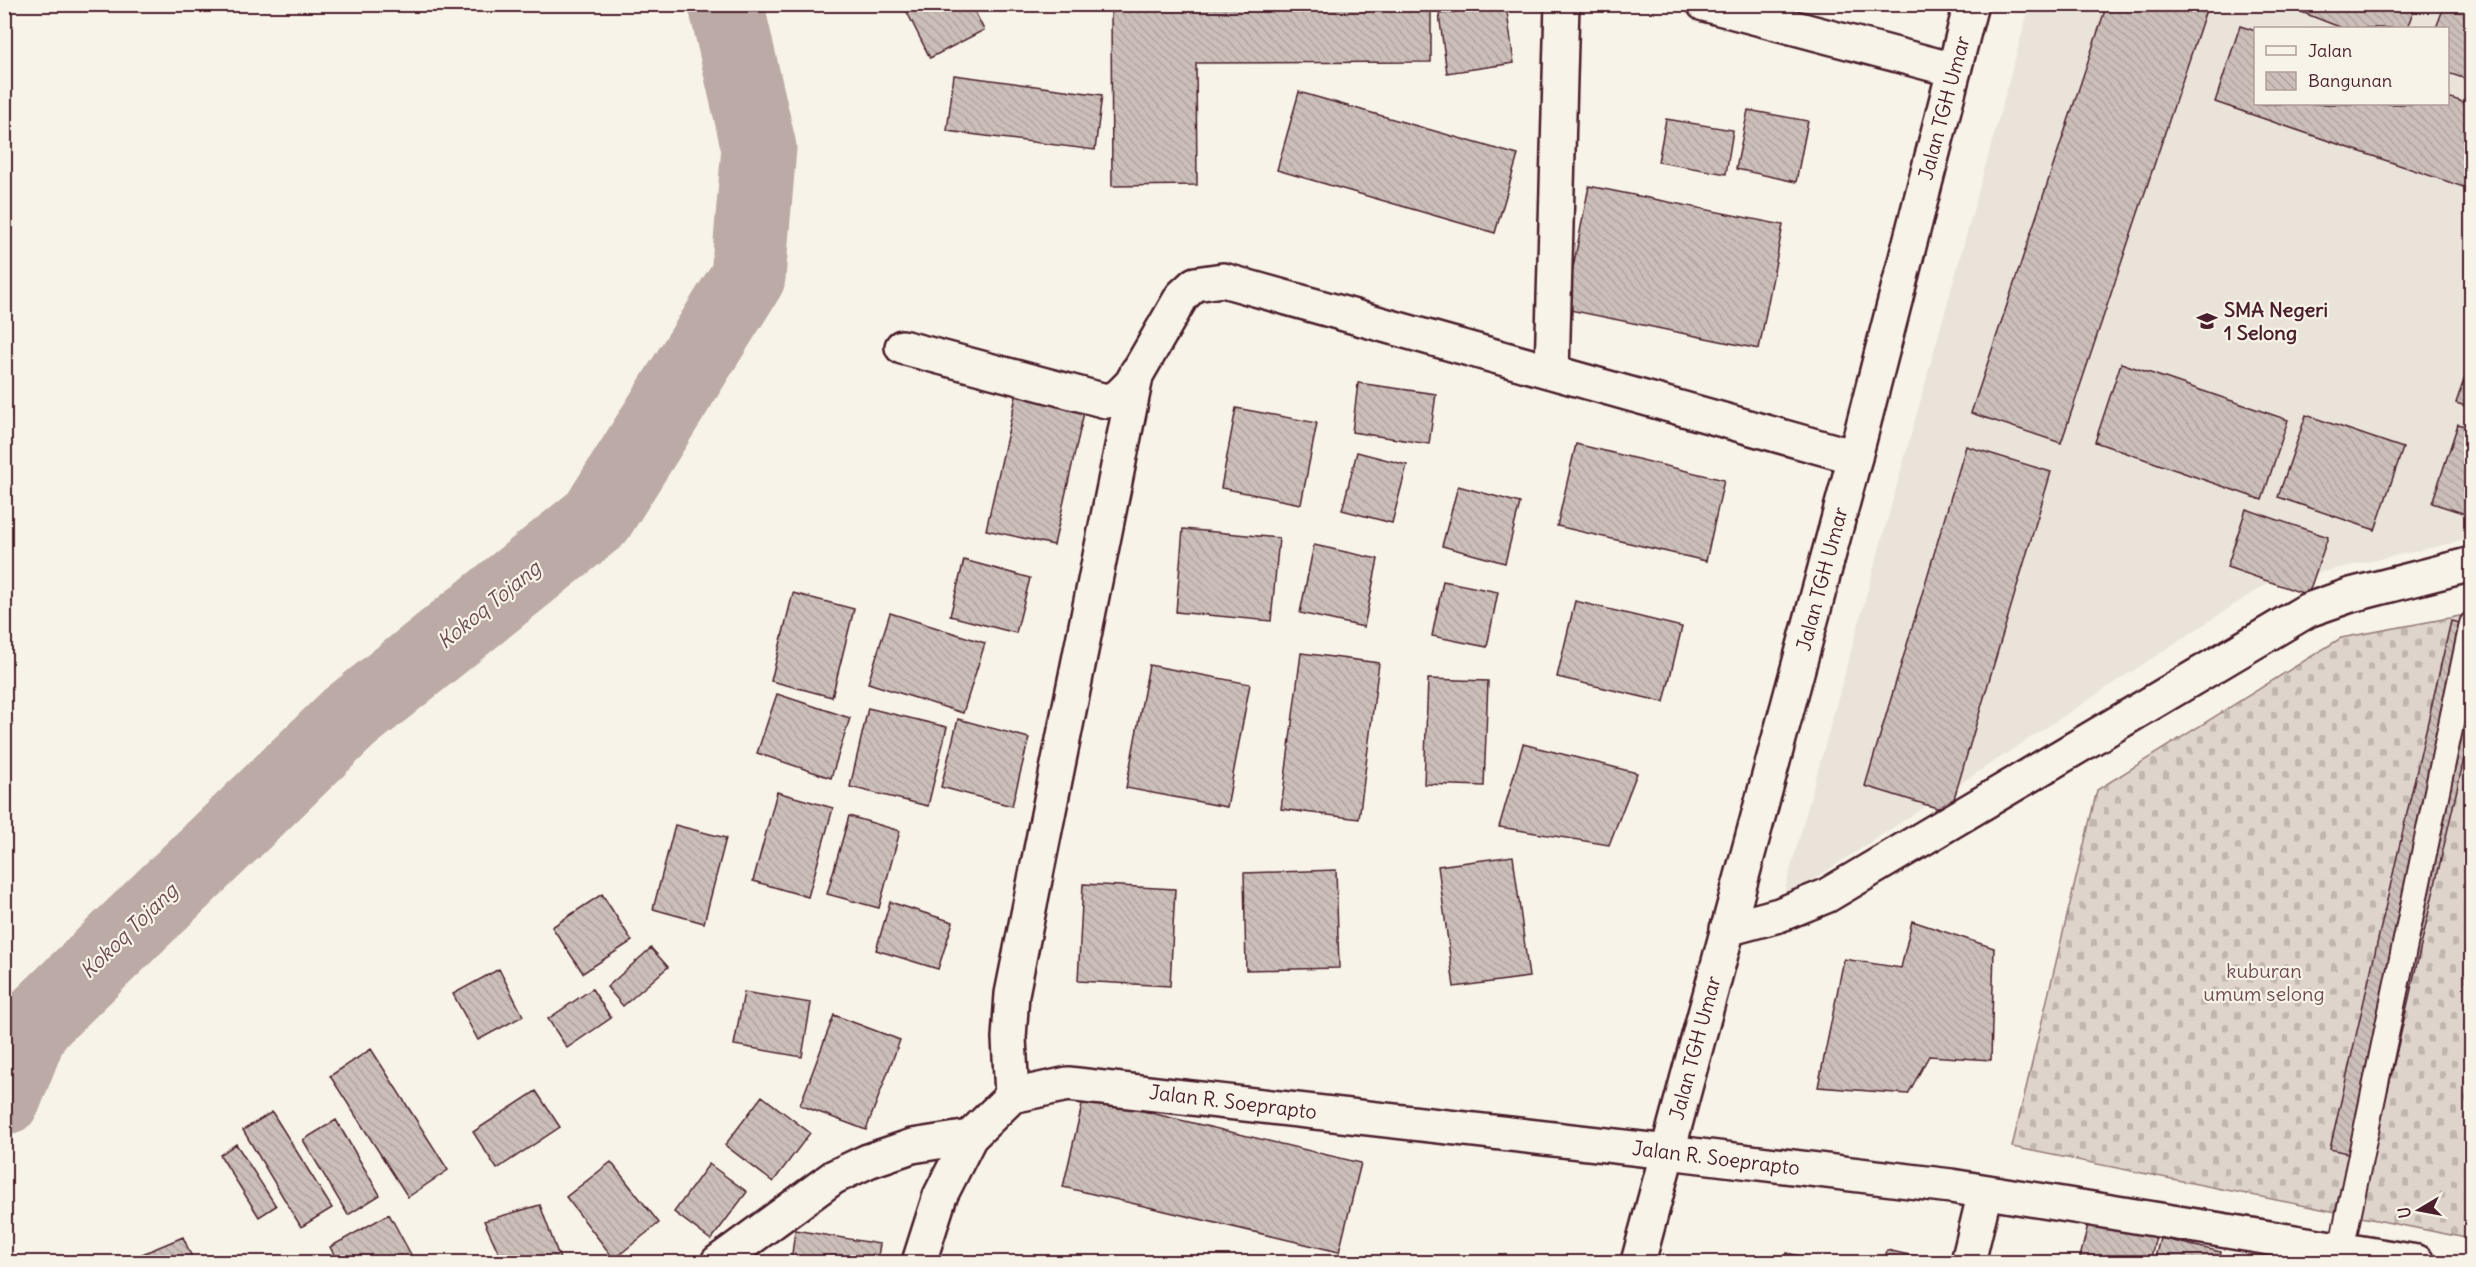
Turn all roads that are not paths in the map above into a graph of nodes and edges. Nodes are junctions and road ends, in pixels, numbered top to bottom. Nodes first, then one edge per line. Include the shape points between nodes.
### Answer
1 (1562, 4) edge
2 (1704, 4) edge
3 (1971, 4) edge
4 (1954, 70) junction
5 (902, 347) dead end
6 (1137, 372) junction
7 (1552, 372) junction
8 (1855, 457) junction
9 (2472, 564) edge
10 (2472, 624) edge
11 (1727, 928) junction
12 (1012, 1096) junction
13 (969, 1137) junction
14 (1668, 1152) junction
15 (1985, 1192) junction
16 (2321, 1253) edge
17 (718, 1263) edge
18 (919, 1263) edge
19 (1638, 1263) edge
20 (1968, 1263) edge
21 (2417, 1263) edge

1 - 7 street
2 - 4 street
3 - 4 street, Jalan TGH Umar
4 - 8 street, Jalan TGH Umar
5 - 6 street via 1096,400 1118,396
6 - 7 street via 1182,296 1195,284 1223,280
6 - 12 street via 1012,994
7 - 8 street
8 - 11 street, Jalan TGH Umar
9 - 11 street via 2308,610 1826,896 1779,915
10 - 16 lane
11 - 14 street, Jalan TGH Umar
12 - 13 street
12 - 14 street, Jalan R. Soeprapto via 1068,1084
13 - 17 street via 912,1146 834,1177
13 - 18 street via 940,1196
14 - 15 street, Jalan R. Soeprapto
14 - 19 street, Jalan TGH Umar
15 - 16 street, Jalan R. Soeprapto
15 - 20 street
16 - 21 street, Jalan R. Soeprapto

